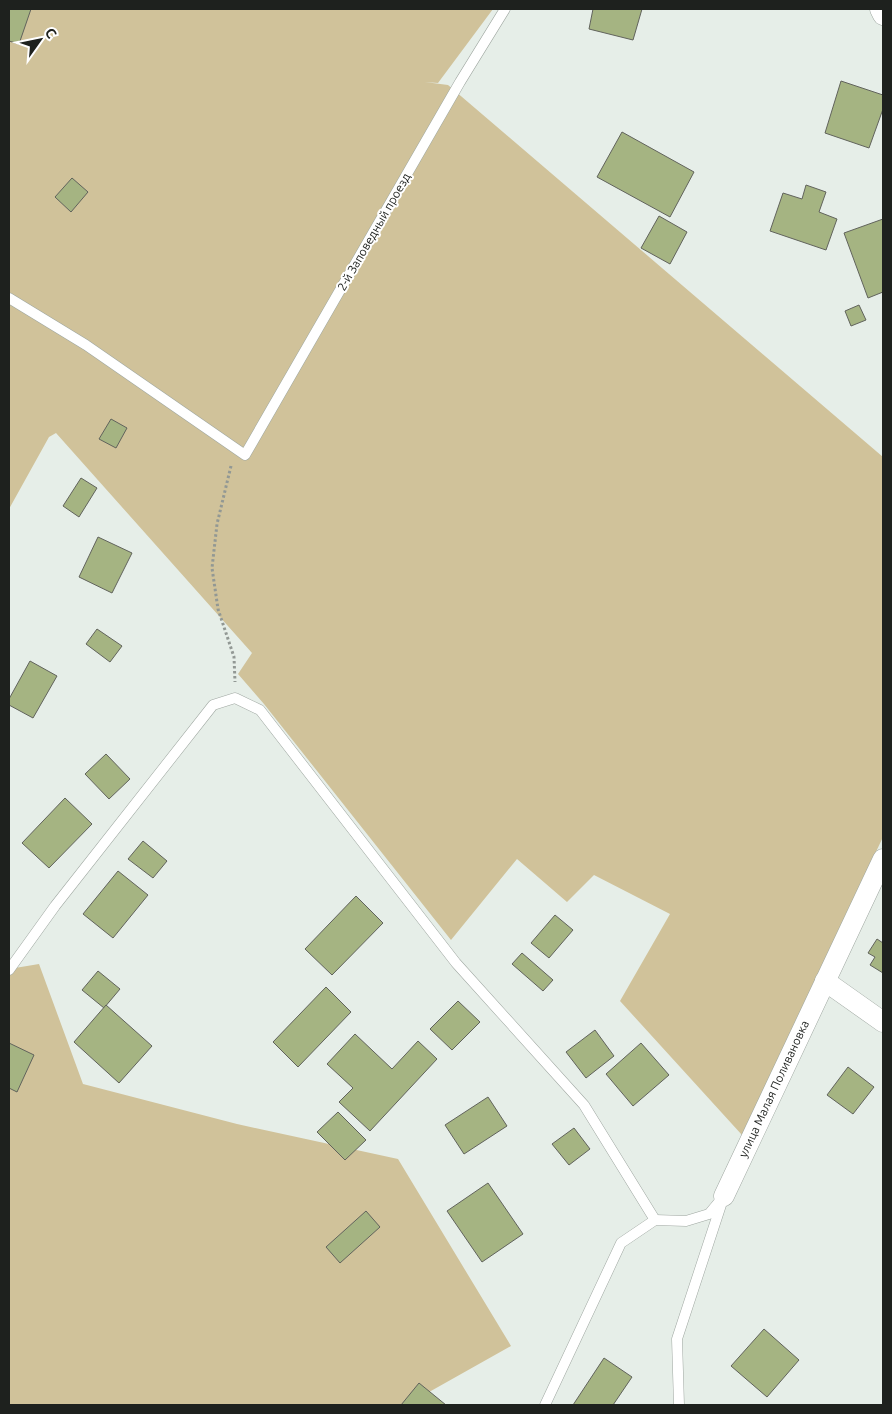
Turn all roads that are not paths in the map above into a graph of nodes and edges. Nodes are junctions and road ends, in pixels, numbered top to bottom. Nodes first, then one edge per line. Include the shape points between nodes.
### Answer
1 (505, 9) edge
2 (880, 9) edge
3 (883, 15) edge
4 (9, 298) edge
5 (883, 859) edge
6 (9, 970) edge
7 (825, 981) junction
8 (883, 1022) edge
9 (724, 1196) junction
10 (655, 1220) junction
11 (545, 1405) edge
12 (679, 1405) edge

1 - 4 lane, 2-й Заповедный проезд via 244,456 86,345
2 - 3 street
5 - 7 street, улица Малая Поливановка
6 - 10 lane via 61,898 213,706 235,698 260,710 456,963 584,1105
7 - 8 street
7 - 9 street, улица Малая Поливановка
9 - 10 lane via 708,1214 686,1221
9 - 12 lane via 677,1339
10 - 11 lane via 621,1243

